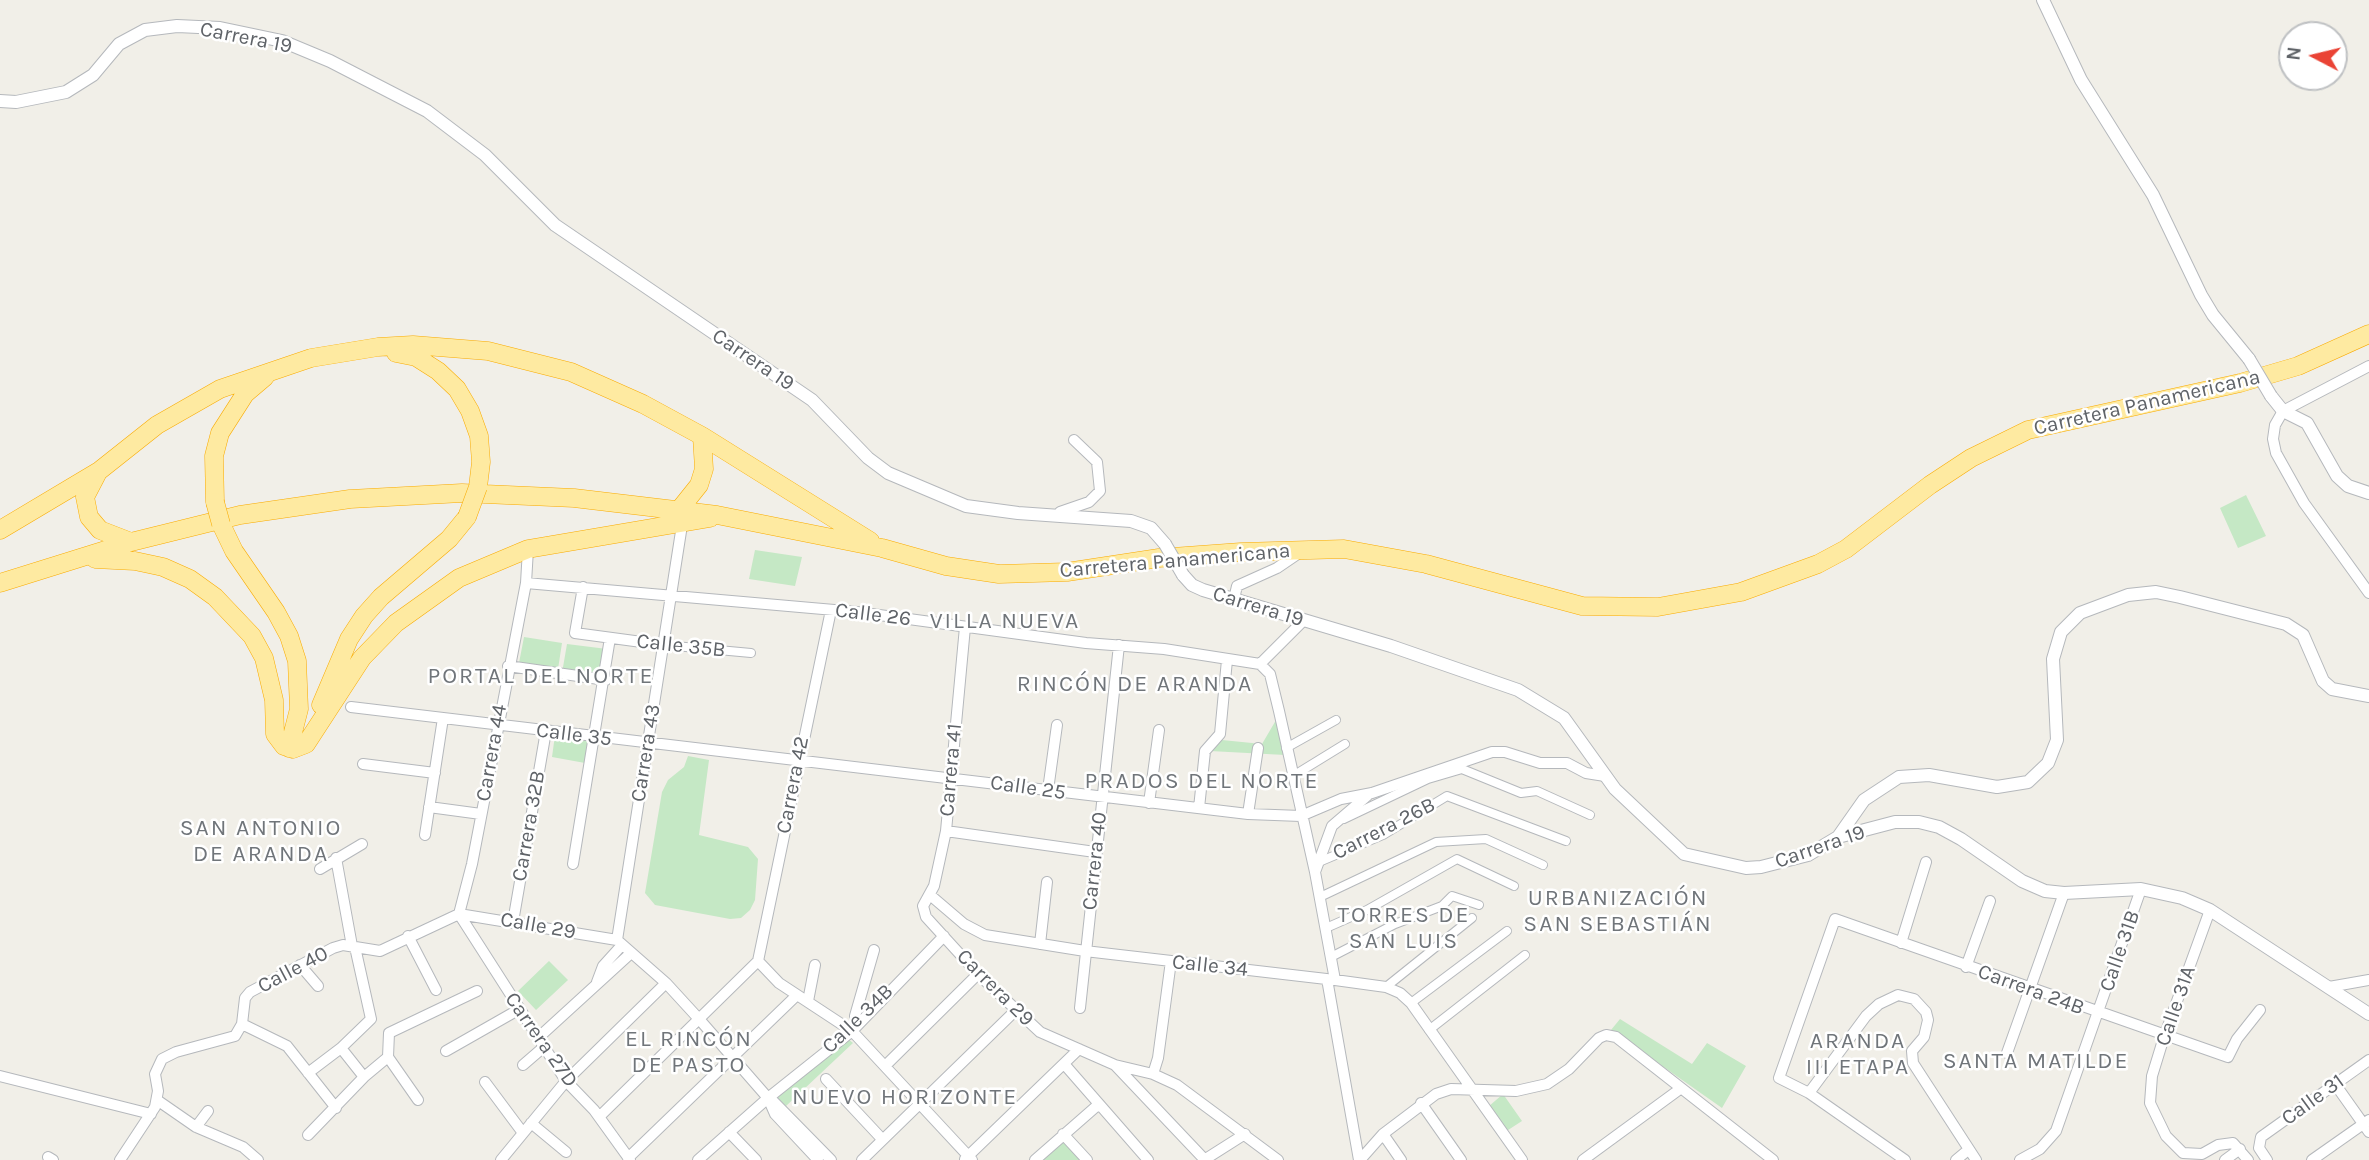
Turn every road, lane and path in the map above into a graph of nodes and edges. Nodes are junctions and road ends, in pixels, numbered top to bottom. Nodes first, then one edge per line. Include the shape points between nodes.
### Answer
1 (2043, 0) edge
2 (0, 101) edge
3 (2369, 334) edge
4 (340, 352) junction
5 (283, 365) junction
6 (2369, 366) edge
7 (2283, 411) junction
8 (702, 436) junction
9 (1074, 440) dead end
10 (99, 471) junction
11 (2369, 493) edge
12 (1038, 515) junction
13 (680, 518) junction
14 (0, 530) edge
15 (131, 542) junction
16 (882, 548) junction
17 (1305, 549) junction
18 (528, 550) junction
19 (64, 563) junction
20 (0, 583) edge
21 (526, 583) junction
22 (583, 587) junction
23 (2369, 593) edge
24 (672, 596) junction
25 (1234, 600) junction
26 (831, 610) junction
27 (1303, 621) junction
28 (965, 627) junction
29 (610, 638) junction
30 (664, 645) junction
31 (1119, 645) junction
32 (751, 653) dead end
33 (1227, 660) junction
34 (1260, 664) junction
35 (508, 666) junction
36 (606, 680) junction
37 (2369, 695) edge
38 (351, 707) dead end
39 (443, 719) junction
40 (1336, 720) dead end
41 (1057, 724) dead end
42 (498, 725) junction
43 (1159, 730) dead end
44 (545, 731) junction
45 (595, 737) junction
46 (648, 744) junction
47 (1345, 744) dead end
48 (297, 746) junction
49 (1258, 748) dead end
50 (1286, 748) junction
51 (797, 762) junction
52 (363, 764) dead end
53 (435, 773) junction
54 (949, 776) junction
55 (1293, 776) junction
56 (1605, 776) junction
57 (1048, 790) junction
58 (1372, 793) junction
59 (1102, 798) junction
60 (1149, 803) junction
61 (429, 807) junction
62 (1199, 808) junction
63 (481, 814) junction
64 (1248, 814) junction
65 (1590, 815) dead end
66 (1301, 816) junction
67 (1334, 824) junction
68 (946, 831) junction
69 (425, 835) dead end
70 (1838, 837) junction
71 (1566, 841) dead end
72 (362, 844) dead end
73 (1095, 852) junction
74 (335, 858) junction
75 (1926, 862) dead end
76 (573, 864) dead end
77 (1543, 865) dead end
78 (1317, 867) junction
79 (320, 869) dead end
80 (1047, 882) dead end
81 (1514, 886) dead end
82 (2141, 889) junction
83 (2064, 893) junction
84 (930, 895) junction
85 (1320, 897) junction
86 (1990, 901) dead end
87 (1479, 905) dead end
88 (2210, 910) junction
89 (923, 911) joint
90 (459, 914) junction
91 (1472, 918) dead end
92 (513, 922) junction
93 (1326, 928) junction
94 (1507, 930) dead end
95 (408, 936) junction
96 (944, 936) junction
97 (1901, 943) junction
98 (1040, 944) junction
99 (353, 946) junction
100 (623, 946) junction
101 (874, 950) dead end
102 (1085, 951) junction
103 (1525, 955) dead end
104 (1331, 957) junction
105 (758, 961) junction
106 (1171, 961) junction
107 (300, 965) junction
108 (816, 965) dead end
109 (1966, 967) junction
110 (978, 974) junction
111 (1331, 979) junction
112 (2369, 980) edge
113 (666, 983) junction
114 (318, 986) dead end
115 (1386, 987) junction
116 (2329, 987) junction
117 (436, 990) dead end
118 (2031, 990) junction
119 (477, 991) dead end
120 (797, 995) junction
121 (808, 1001) junction
122 (1410, 1003) junction
123 (1080, 1008) dead end
124 (518, 1010) junction
125 (2260, 1010) dead end
126 (1015, 1011) junction
127 (2098, 1014) junction
128 (2369, 1014) edge
129 (699, 1020) junction
130 (242, 1024) junction
131 (854, 1028) junction
132 (1429, 1030) junction
133 (2164, 1037) junction
134 (542, 1041) junction
135 (341, 1048) junction
136 (1079, 1049) junction
137 (446, 1051) dead end
138 (2007, 1053) dead end
139 (388, 1057) junction
140 (732, 1059) junction
141 (2369, 1060) edge
142 (523, 1065) dead end
143 (1065, 1065) junction
144 (1115, 1065) junction
145 (885, 1066) junction
146 (308, 1073) junction
147 (1153, 1074) junction
148 (0, 1076) edge
149 (364, 1077) junction
150 (826, 1079) dead end
151 (566, 1081) junction
152 (485, 1082) dead end
153 (2335, 1084) junction
154 (1469, 1089) junction
155 (1680, 1089) junction
156 (1809, 1093) junction
157 (768, 1098) junction
158 (157, 1100) junction
159 (418, 1100) dead end
160 (920, 1102) junction
161 (1421, 1103) junction
162 (1099, 1104) junction
163 (336, 1108) junction
164 (208, 1111) dead end
165 (151, 1114) junction
166 (599, 1117) junction
167 (531, 1123) junction
168 (2367, 1126) edge
169 (196, 1127) junction
170 (729, 1132) junction
171 (523, 1133) junction
172 (1063, 1134) junction
173 (1245, 1134) junction
174 (1382, 1134) junction
175 (308, 1135) dead end
176 (882, 1139) junction
177 (2040, 1149) junction
178 (2240, 1149) junction
179 (1968, 1150) junction
180 (566, 1152) dead end
181 (629, 1159) edge
182 (968, 1159) edge
183 (120, 1160) edge
184 (258, 1160) edge
185 (501, 1160) edge
186 (698, 1160) edge
187 (756, 1160) edge
188 (818, 1160) edge
189 (831, 1160) edge
190 (862, 1160) edge
191 (1035, 1160) edge
192 (1087, 1160) edge
193 (1148, 1160) edge
194 (1205, 1160) edge
195 (1279, 1160) edge
196 (1359, 1160) edge
197 (1401, 1160) edge
198 (1461, 1160) edge
199 (1522, 1160) edge
200 (1583, 1160) edge
201 (1773, 1160) edge
202 (1905, 1160) edge
203 (1956, 1160) edge
204 (1976, 1160) edge
205 (2020, 1160) edge
206 (2047, 1160) edge
207 (2225, 1160) edge
208 (2248, 1160) edge
209 (2267, 1160) edge
210 (2312, 1160) edge

1 - 7 street, bridge via 2087,90 2153,195 2201,295
2 - 12 street, Carrera 19 via 66,92 93,75 119,44 145,30 220,28 282,41 427,111 485,155 555,225 812,400 888,473 966,506
3 - 17 highway, Carretera Panamericana via 2298,366 2241,383 2028,430 1961,465 1846,549 1818,564 1767,584 1704,600 1629,608 1582,606 1381,554
4 - 5 highway, Carretera Panamericana
4 - 8 highway, Carretera Panamericana via 442,346 530,359 643,404
4 - 48 highway, bridge via 416,357 438,371 457,389 475,423 481,462 467,517 364,616
5 - 10 highway, Carretera Panamericana via 220,389 158,425
5 - 48 highway, bridge via 245,394 220,433 214,456 215,502 234,551 282,624 297,661
6 - 7 street
7 - 11 street via 2307,423 2337,476 2348,486
7 - 23 street via 2275,425 2276,453 2332,545
8 - 13 highway via 702,477
8 - 16 highway, Carretera Panamericana
9 - 12 street via 1097,462 1100,491 1070,511
10 - 14 highway, Carretera Panamericana
10 - 15 highway via 85,497 89,517 100,530
12 - 25 street, Carrera 19, bridge via 1131,521 1150,528 1192,584
13 - 15 highway, Carretera Panamericana via 518,494 406,495 295,506
13 - 16 highway, Carretera Panamericana via 717,515
13 - 18 highway
13 - 24 street, Carrera 43
15 - 19 highway, Carretera Panamericana
16 - 17 highway, Carretera Panamericana via 946,566 999,574 1067,572 1159,558
17 - 25 street via 1237,586
18 - 21 street, Carrera 44
18 - 48 highway via 459,578 396,623 362,658
19 - 20 highway, Carretera Panamericana
19 - 48 highway via 113,559 163,567 215,597 252,636 264,657 274,700 275,734 279,741
21 - 22 street, Calle 26
21 - 35 street, Carrera 44
22 - 24 street, Calle 26
22 - 29 street, Calle 35B via 575,633
24 - 26 street, Calle 26
24 - 30 street, Carrera 43
25 - 27 street, Carrera 19
26 - 28 street, Calle 26
26 - 51 street, Carrera 42
27 - 34 street
27 - 56 street, Carrera 19 via 1518,690 1564,718
28 - 31 street, Calle 26
28 - 54 street, Carrera 41
29 - 30 street, Calle 35B
29 - 36 street
30 - 32 street, Calle 35B
30 - 46 street, Carrera 43
31 - 33 street, Calle 26
31 - 59 street, Carrera 40
33 - 34 street, Calle 26
33 - 62 street via 1220,734 1205,751
34 - 50 street via 1270,674
35 - 36 street
35 - 42 street, Carrera 44
36 - 45 street
37 - 70 street via 2332,689 2323,681 2303,635 2286,624 2180,597 2128,595 2080,613 2061,632 2053,659 2057,740 2048,763 2028,782 1997,786 1929,775 1899,777 1864,800
38 - 39 street, Calle 35
39 - 42 street, Calle 35
39 - 53 street
40 - 50 street
41 - 57 street
42 - 44 street, Calle 35
42 - 63 street, Carrera 44
43 - 60 street
44 - 45 street, Calle 35
44 - 92 street, Carrera 32B
45 - 46 street, Calle 35
45 - 76 street
46 - 51 street, Calle 35
46 - 100 street, Carrera 43
47 - 55 street
49 - 64 street
50 - 55 street
51 - 54 street, Calle 25
51 - 105 street, Carrera 42
52 - 53 street
53 - 61 street
54 - 57 street, Calle 25
54 - 68 street, Carrera 41
55 - 66 street
56 - 58 street via 1567,763 1540,764 1492,752
56 - 70 street, Carrera 19 via 1684,853 1718,863 1746,868 1787,863
57 - 59 street, Calle 25
58 - 66 street via 1341,799
58 - 67 street
59 - 60 street, Calle 25
59 - 73 street, Carrera 40
60 - 62 street, Calle 25
61 - 63 street
61 - 69 street
62 - 64 street, Calle 25
63 - 90 street, Carrera 44
64 - 66 street, Calle 25
65 - 67 street via 1537,791 1521,793 1462,769 1429,779
66 - 78 street
67 - 78 street
68 - 73 street
68 - 84 street, Carrera 41
70 - 83 street, Carrera 19 via 1895,822 1919,822 1961,839 2034,887
71 - 78 street, Carrera 26B via 1447,796 1383,835
72 - 74 street
73 - 102 street, Carrera 40
74 - 79 street
74 - 99 street
75 - 97 street
77 - 85 street via 1486,839 1436,842
78 - 85 street
80 - 98 street
81 - 93 street via 1457,859
82 - 83 street, Carrera 19
82 - 88 street, Carrera 19
82 - 127 street, Calle 31B
83 - 118 street
84 - 89 street, Carrera 41
84 - 98 street, Calle 34 via 955,918 985,935
85 - 93 street
86 - 109 street
87 - 104 street via 1452,896 1442,906
88 - 116 street, Carrera 19
88 - 133 street, Calle 31A
89 - 96 street, Carrera 29
90 - 92 street, Calle 29
90 - 95 street, Calle 40
90 - 124 street, Carrera 27D
91 - 115 street
92 - 100 street, Calle 29
93 - 104 street
94 - 122 street
95 - 99 street, Calle 40 via 380,950
95 - 117 street
96 - 110 street, Carrera 29
96 - 131 street, Calle 34B
97 - 109 street, Carrera 24B
97 - 156 street, Carrera 24B via 1835,919 1779,1078
98 - 102 street, Calle 34
99 - 107 street, Calle 40 via 332,948
99 - 135 street via 371,1019
100 - 113 street
100 - 134 street via 603,966 596,985
101 - 131 street
102 - 106 street, Calle 34
102 - 123 street
103 - 132 street
104 - 111 street
105 - 120 street via 779,984
105 - 129 street
106 - 111 street, Calle 34
106 - 147 street
107 - 114 street
107 - 130 street, Calle 40 via 250,992 242,1006
108 - 121 street
109 - 118 street, Carrera 24B
110 - 126 street, Carrera 29
110 - 145 street
111 - 115 street, Calle 34
111 - 196 street
112 - 116 street
113 - 129 street
113 - 151 street
115 - 122 street
116 - 128 street, Carrera 19
118 - 127 street, Carrera 24B
118 - 138 street
119 - 139 street via 389,1033
120 - 121 street
120 - 140 street
121 - 131 street
122 - 132 street
124 - 134 street, Carrera 27D
124 - 137 street
125 - 133 street, Carrera 24B via 2228,1057
126 - 136 street, Carrera 29 via 1040,1032
126 - 160 street
127 - 133 street, Carrera 24B
127 - 177 street, Calle 31B via 2056,1130
129 - 140 street
129 - 166 street
130 - 146 street via 287,1046
130 - 158 street via 234,1036 176,1052 157,1066
131 - 145 street
131 - 157 street, Calle 34B
132 - 154 street
133 - 178 street, Calle 31A via 2152,1076 2150,1103 2166,1136 2183,1153 2202,1154 2226,1143
134 - 142 street
134 - 151 street, Carrera 27D
135 - 146 street
135 - 149 street
136 - 143 street
136 - 144 street, Carrera 29
139 - 149 street
139 - 159 street
140 - 157 street
140 - 181 street
141 - 153 street, Calle 31
143 - 162 street
143 - 182 street
144 - 147 street
144 - 194 street
145 - 160 street
146 - 163 street
147 - 173 street via 1177,1085
148 - 165 street
149 - 163 street
150 - 176 street
151 - 166 street, Carrera 27D
151 - 167 street
152 - 171 street
153 - 168 street
153 - 209 street, Calle 31 via 2258,1142
154 - 155 street via 1516,1091 1547,1084 1606,1035 1616,1037
154 - 161 street via 1451,1089
154 - 199 street
155 - 200 street
155 - 201 street
156 - 179 street via 1879,1004 1898,995 1914,999 1926,1012 1927,1030 1912,1051 1913,1063
156 - 202 street
157 - 170 street, Calle 34B
157 - 188 street via 775,1114
157 - 189 street
158 - 165 street
158 - 169 street
160 - 176 street
160 - 182 street
161 - 174 street
161 - 198 street
162 - 172 street
162 - 193 street
163 - 175 street
164 - 169 street
165 - 183 street
166 - 181 street, Carrera 27D
167 - 171 street
167 - 180 street
168 - 210 street
169 - 184 street via 243,1147
170 - 186 street, Calle 34B
170 - 187 street
171 - 185 street
172 - 191 street
172 - 192 street
173 - 194 street
173 - 195 street
174 - 196 street
174 - 197 street
176 - 190 street
177 - 205 street
177 - 206 street
178 - 207 street
178 - 208 street
179 - 203 street
179 - 204 street

